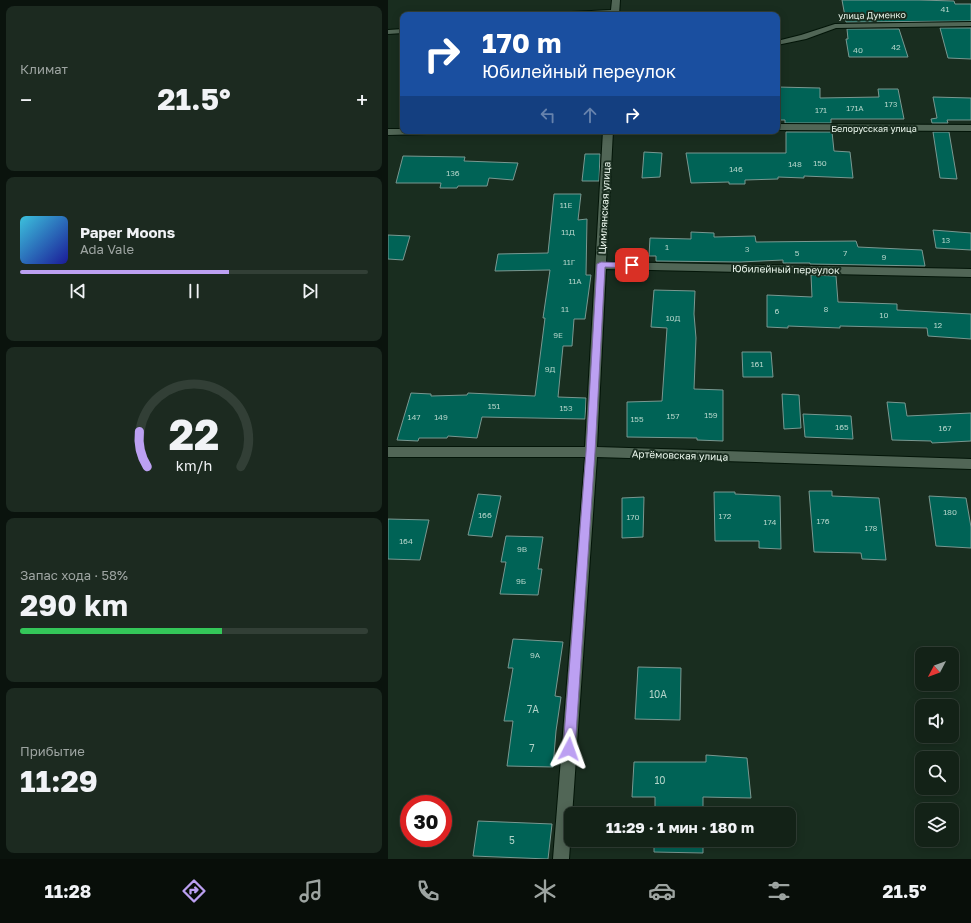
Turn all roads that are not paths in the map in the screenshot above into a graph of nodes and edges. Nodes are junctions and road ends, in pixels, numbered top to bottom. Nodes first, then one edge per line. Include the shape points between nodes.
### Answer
1 (616, 0) edge
2 (615, 12) edge
3 (971, 24) edge
4 (400, 31) edge
5 (388, 32) edge
6 (780, 43) edge
7 (780, 127) edge
8 (971, 128) edge
9 (388, 132) edge
10 (400, 132) edge
11 (608, 134) edge
12 (601, 264) junction
13 (971, 273) edge
14 (388, 452) edge
15 (591, 452) junction
16 (971, 464) edge
17 (561, 859) edge

1 - 2 street
3 - 6 street, улица Думенко via 836,26
4 - 5 street
7 - 8 street, Белорусская улица
9 - 10 street
11 - 12 street, Цимлянская улица
12 - 13 street, Юбилейный переулок
12 - 15 street, Цимлянская улица
14 - 15 street, Артёмовская улица
15 - 16 street, Артёмовская улица
15 - 17 street, Цимлянская улица

